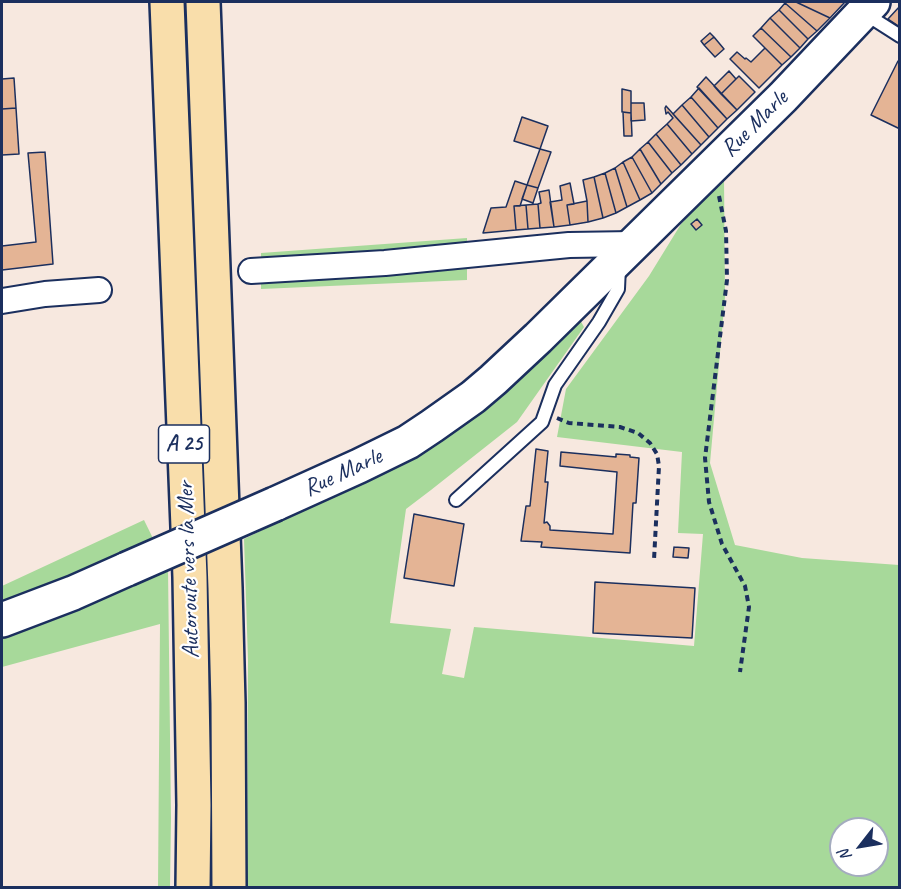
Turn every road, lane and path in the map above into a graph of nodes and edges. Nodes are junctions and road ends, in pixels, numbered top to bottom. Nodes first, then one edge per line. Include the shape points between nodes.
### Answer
1 (167, 2) edge
2 (203, 2) edge
3 (868, 7) edge
4 (900, 36) edge
5 (708, 171) junction
6 (627, 251) junction
7 (251, 271) dead end
8 (99, 290) dead end
9 (2, 301) edge
10 (546, 411) junction
11 (456, 500) dead end
12 (654, 560) dead end
13 (2, 620) edge
14 (740, 672) dead end
15 (194, 888) edge
16 (229, 888) edge

1 - 15 highway, Autoroute vers la Mer / A 25 via 190,578
2 - 16 highway, A 25 via 229,715
3 - 4 lane
3 - 5 main road, Rue Marle
5 - 6 main road, Rue Marle
5 - 14 path via 726,231 727,280 705,458 709,502 722,544 745,586 749,607
6 - 7 street via 569,245
6 - 10 lane via 618,289 555,385
6 - 13 main road, Rue Marle, bridge via 507,368 408,442 73,593
8 - 9 street
10 - 11 lane via 542,422
10 - 12 path via 569,423 620,427 638,433 650,443 659,466

